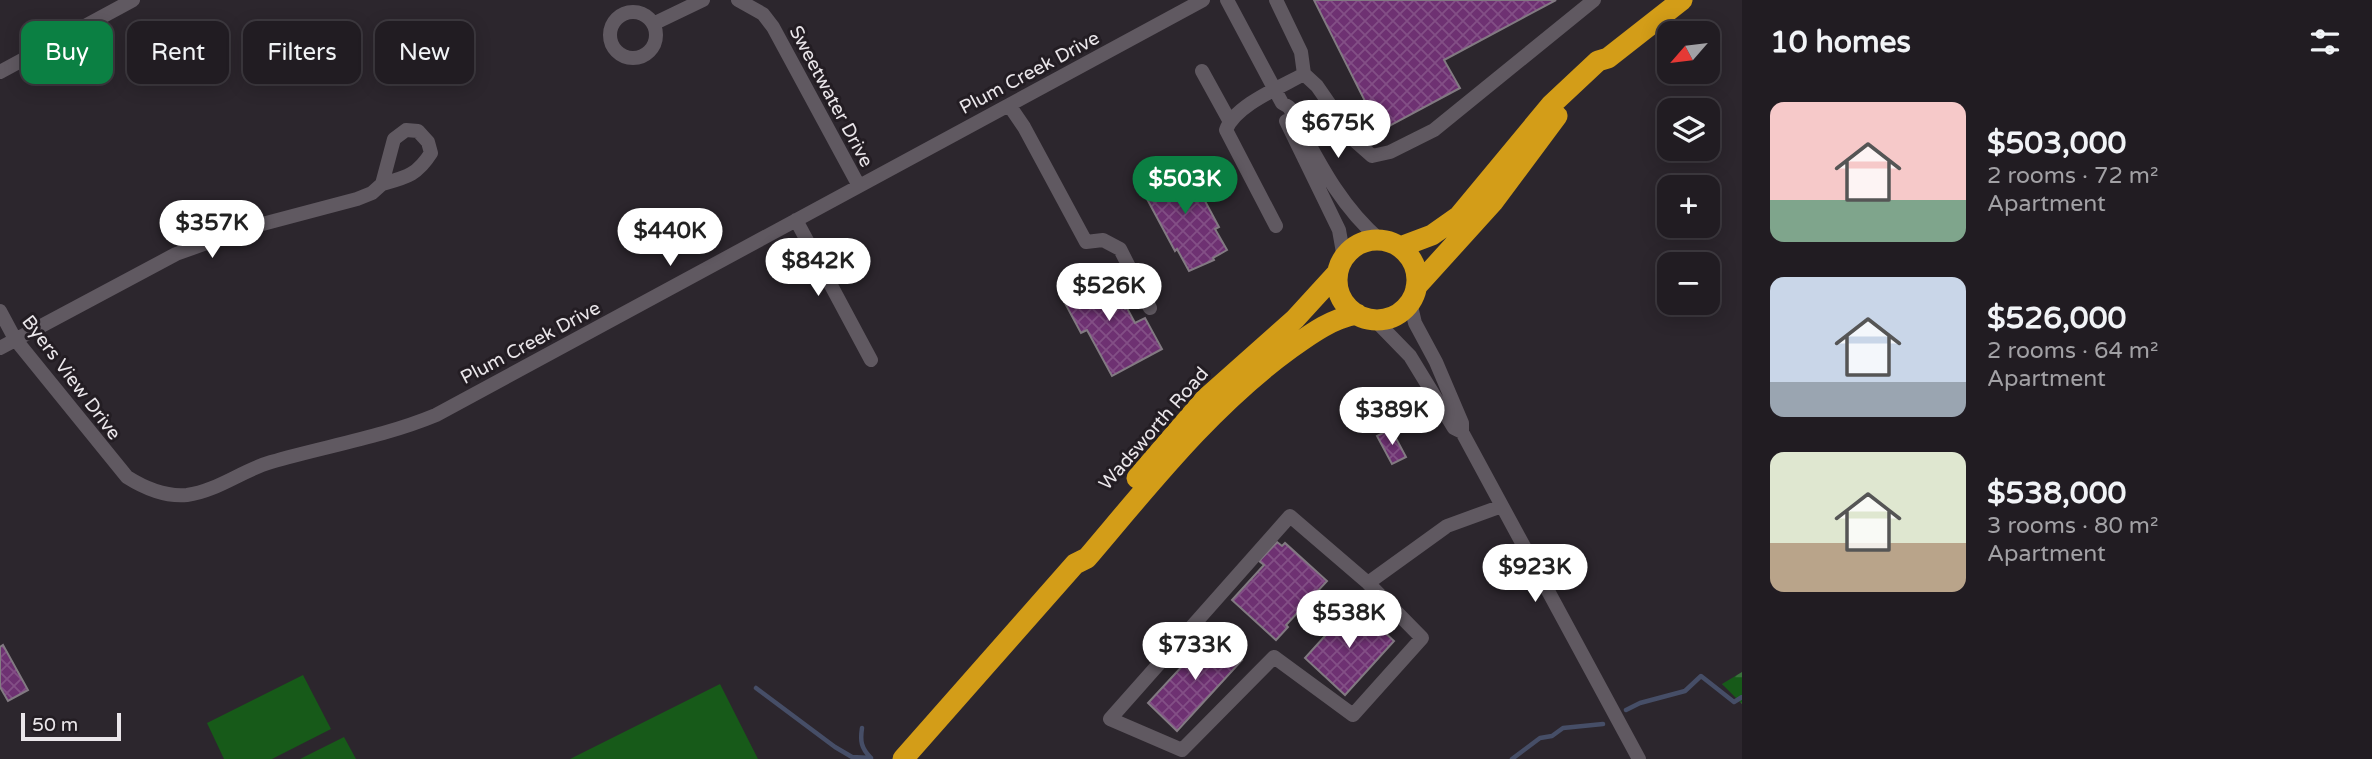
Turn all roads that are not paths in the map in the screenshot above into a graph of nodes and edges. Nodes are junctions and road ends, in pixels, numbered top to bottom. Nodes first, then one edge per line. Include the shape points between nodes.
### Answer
1 (133, 0) edge
2 (703, 0) edge
3 (738, 0) edge
4 (1203, 0) edge
5 (1227, 0) edge
6 (1276, 0) edge
7 (1594, 0) edge
8 (1682, 0) edge
9 (653, 24) dead end
10 (1608, 58) junction
11 (1202, 71) dead end
12 (0, 72) edge
13 (1304, 75) junction
14 (1279, 97) junction
15 (1009, 105) junction
16 (1229, 120) junction
17 (382, 184) dead end
18 (859, 186) junction
19 (796, 220) junction
20 (1276, 226) dead end
21 (1390, 244) junction
22 (1341, 265) junction
23 (1413, 295) junction
24 (1150, 308) dead end
25 (0, 311) edge
26 (1365, 317) junction
27 (15, 340) junction
28 (0, 348) edge
29 (871, 360) dead end
30 (1462, 432) junction
31 (116, 465) joint
32 (1502, 506) junction
33 (1076, 564) junction
34 (1368, 583) junction
35 (903, 759) edge
36 (1639, 759) edge

1 - 12 street
2 - 9 street
3 - 18 street, Sweetwater Drive via 773,27
4 - 15 street, Plum Creek Drive
5 - 14 street
6 - 13 street via 1300,52
7 - 13 street via 1434,130 1390,152 1372,156 1355,141 1317,86
8 - 10 highway, Wadsworth Road
10 - 21 highway, Wadsworth Road via 1598,61 1551,104 1459,215 1432,235
10 - 23 highway, Wadsworth Road
11 - 16 street
13 - 14 street
14 - 16 street via 1238,112
14 - 21 street via 1355,218
14 - 22 street via 1339,230
15 - 18 street, Plum Creek Drive
15 - 24 street via 1086,242 1103,240 1120,249
16 - 20 street via 1226,130
17 - 27 street via 357,199 251,227 176,254
18 - 19 street, Plum Creek Drive
19 - 29 street
19 - 31 street, Plum Creek Drive via 407,427 268,463 188,495 143,487
21 - 22 highway, Wadsworth Road via 1372,240 1356,246
21 - 23 highway via 1406,253 1415,269
22 - 26 highway via 1341,296 1347,306
22 - 33 highway, Wadsworth Road via 1295,319 1182,423 1077,553
23 - 26 highway, Wadsworth Road via 1405,308 1391,317
23 - 30 street via 1415,323 1436,362
25 - 27 street, Byers View Drive
26 - 30 street via 1410,356 1454,428
26 - 33 highway, Wadsworth Road via 1336,320 1317,330 1234,394 1087,558
27 - 28 street
27 - 31 street, Byers View Drive
30 - 32 street
32 - 34 street via 1447,526
32 - 36 street
33 - 35 highway, Wadsworth Road
34 - 34 street via 1290,516 1110,719 1182,750 1274,657 1353,715 1422,638

